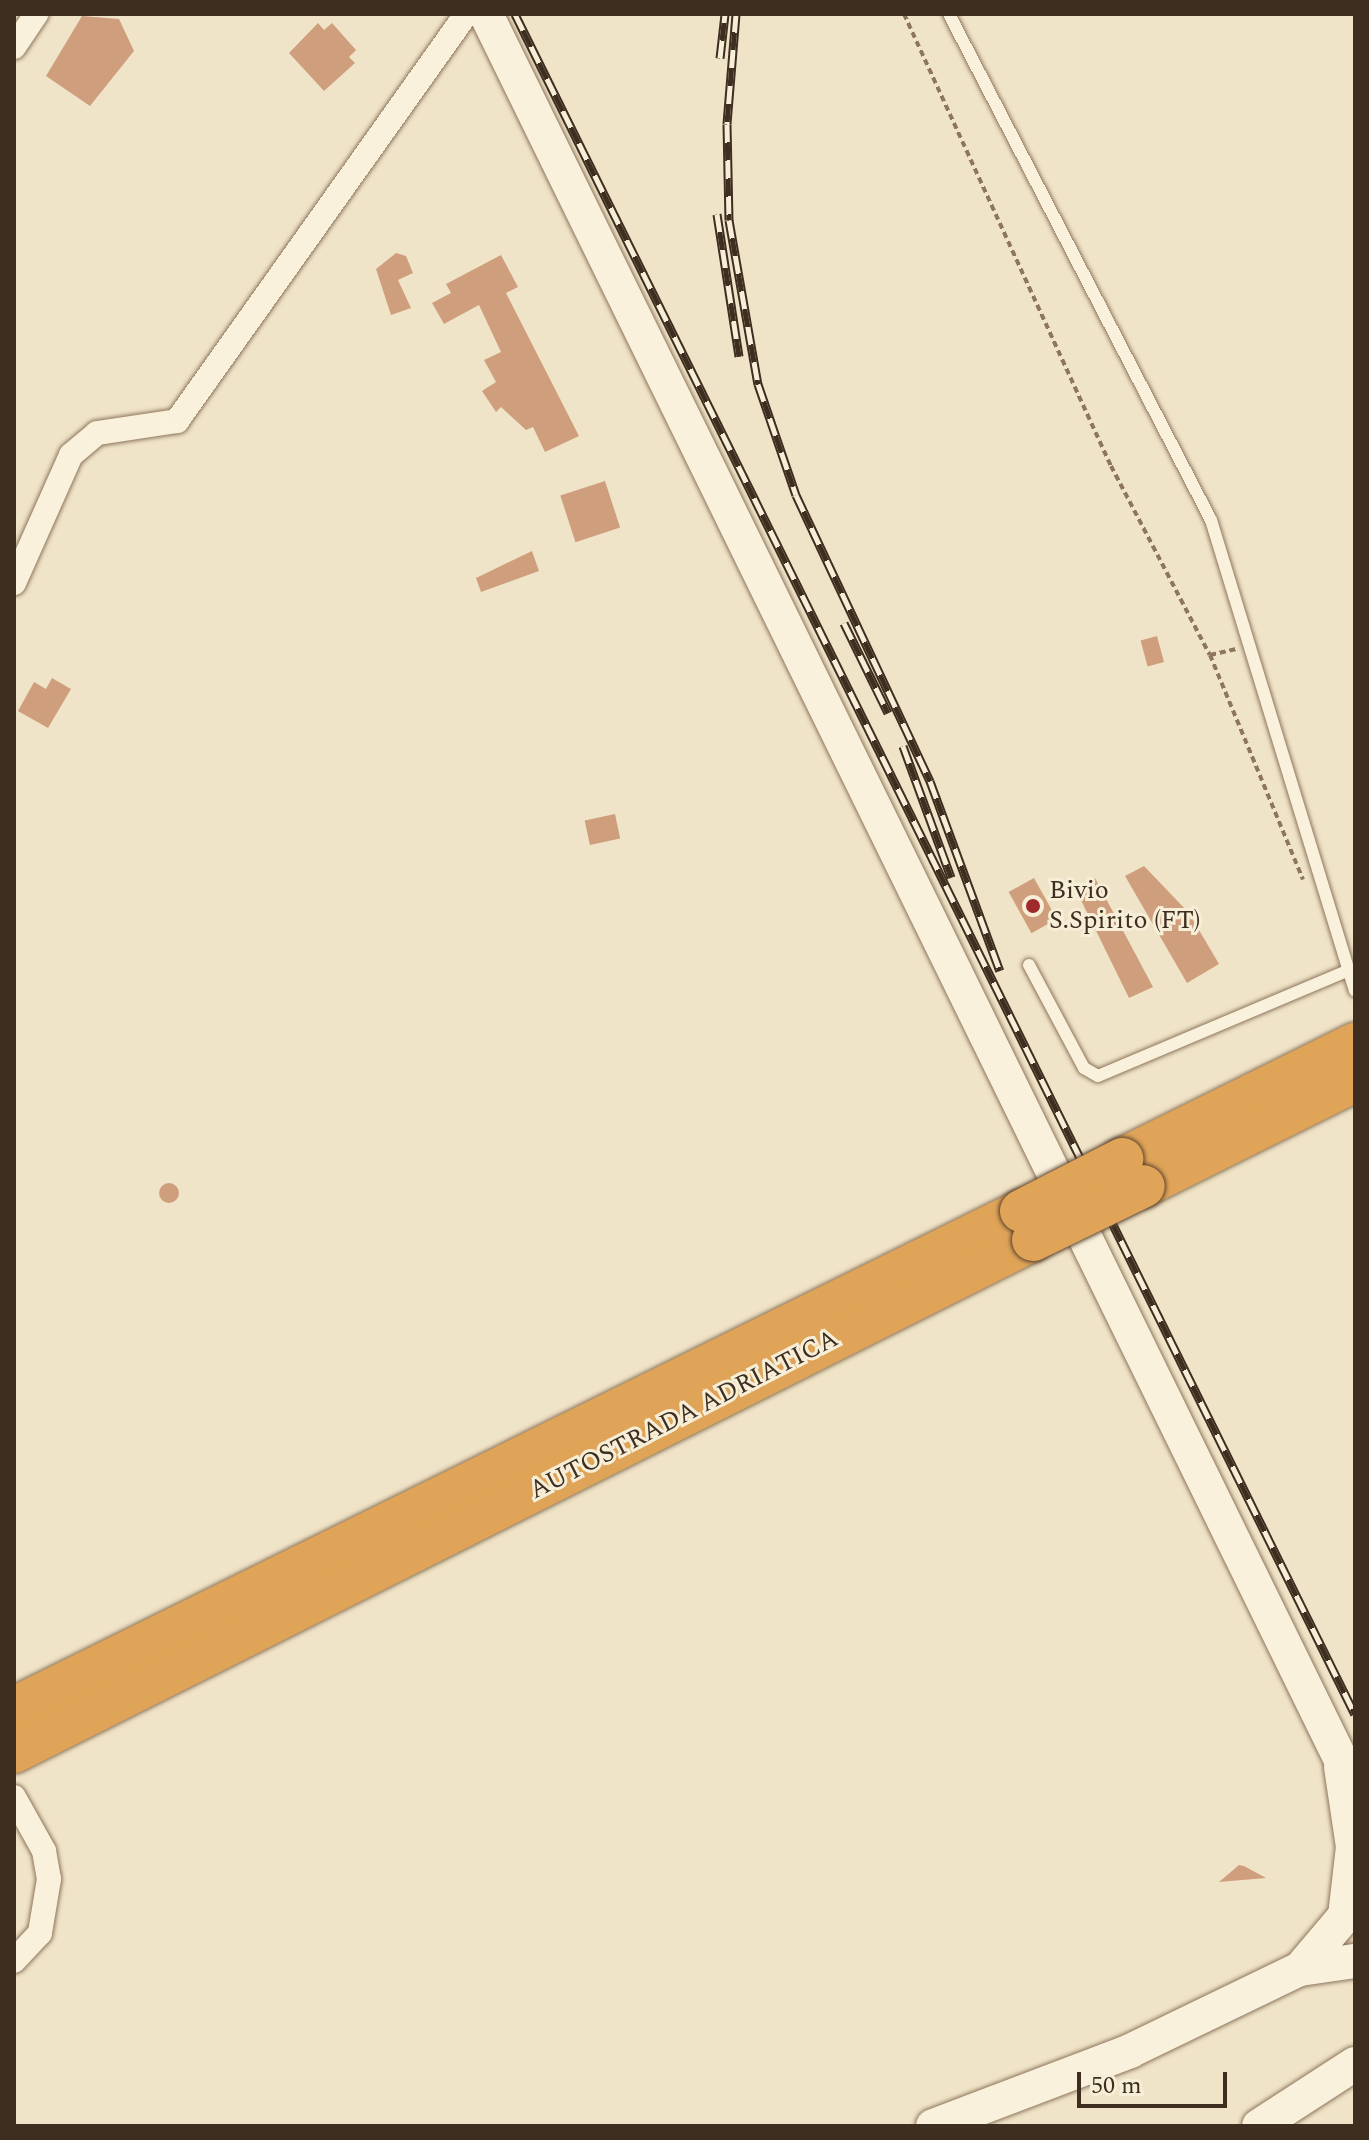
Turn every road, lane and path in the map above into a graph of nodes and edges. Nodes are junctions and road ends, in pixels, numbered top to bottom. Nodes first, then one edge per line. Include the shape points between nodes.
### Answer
1 (36, 14) edge
2 (466, 14) edge
3 (486, 14) edge
4 (904, 14) edge
5 (949, 14) edge
6 (14, 47) edge
7 (14, 583) edge
8 (1251, 646) junction
9 (1210, 655) junction
10 (1306, 885) dead end
11 (1029, 965) dead end
12 (1349, 970) junction
13 (1355, 990) edge
14 (1355, 1044) edge
15 (1355, 1081) edge
16 (1133, 1172) junction
17 (1027, 1226) junction
18 (14, 1708) edge
19 (14, 1752) edge
20 (1340, 1758) junction
21 (1355, 1789) edge
22 (14, 1797) edge
23 (1342, 1934) edge
24 (14, 1961) edge
25 (1355, 1961) edge
26 (1300, 1969) junction
27 (1355, 2064) edge
28 (933, 2126) edge
29 (1259, 2126) edge

1 - 6 street
2 - 7 street via 177,421 97,433 71,455
3 - 20 main road
4 - 9 path via 1111,466
5 - 8 lane via 1211,520
8 - 9 path
8 - 12 lane
9 - 10 path via 1277,830
11 - 12 lane via 1084,1068 1098,1076
12 - 13 lane
14 - 16 highway, AUTOSTRADA ADRIATICA
15 - 16 highway, AUTOSTRADA ADRIATICA
16 - 17 highway, AUTOSTRADA ADRIATICA, bridge
17 - 18 highway, AUTOSTRADA ADRIATICA
17 - 19 highway, AUTOSTRADA ADRIATICA
20 - 21 main road
20 - 23 main road via 1353,1847
22 - 24 street via 44,1851 49,1879 40,1933
23 - 26 main road
25 - 26 main road
26 - 28 main road via 1130,2051
27 - 29 main road

